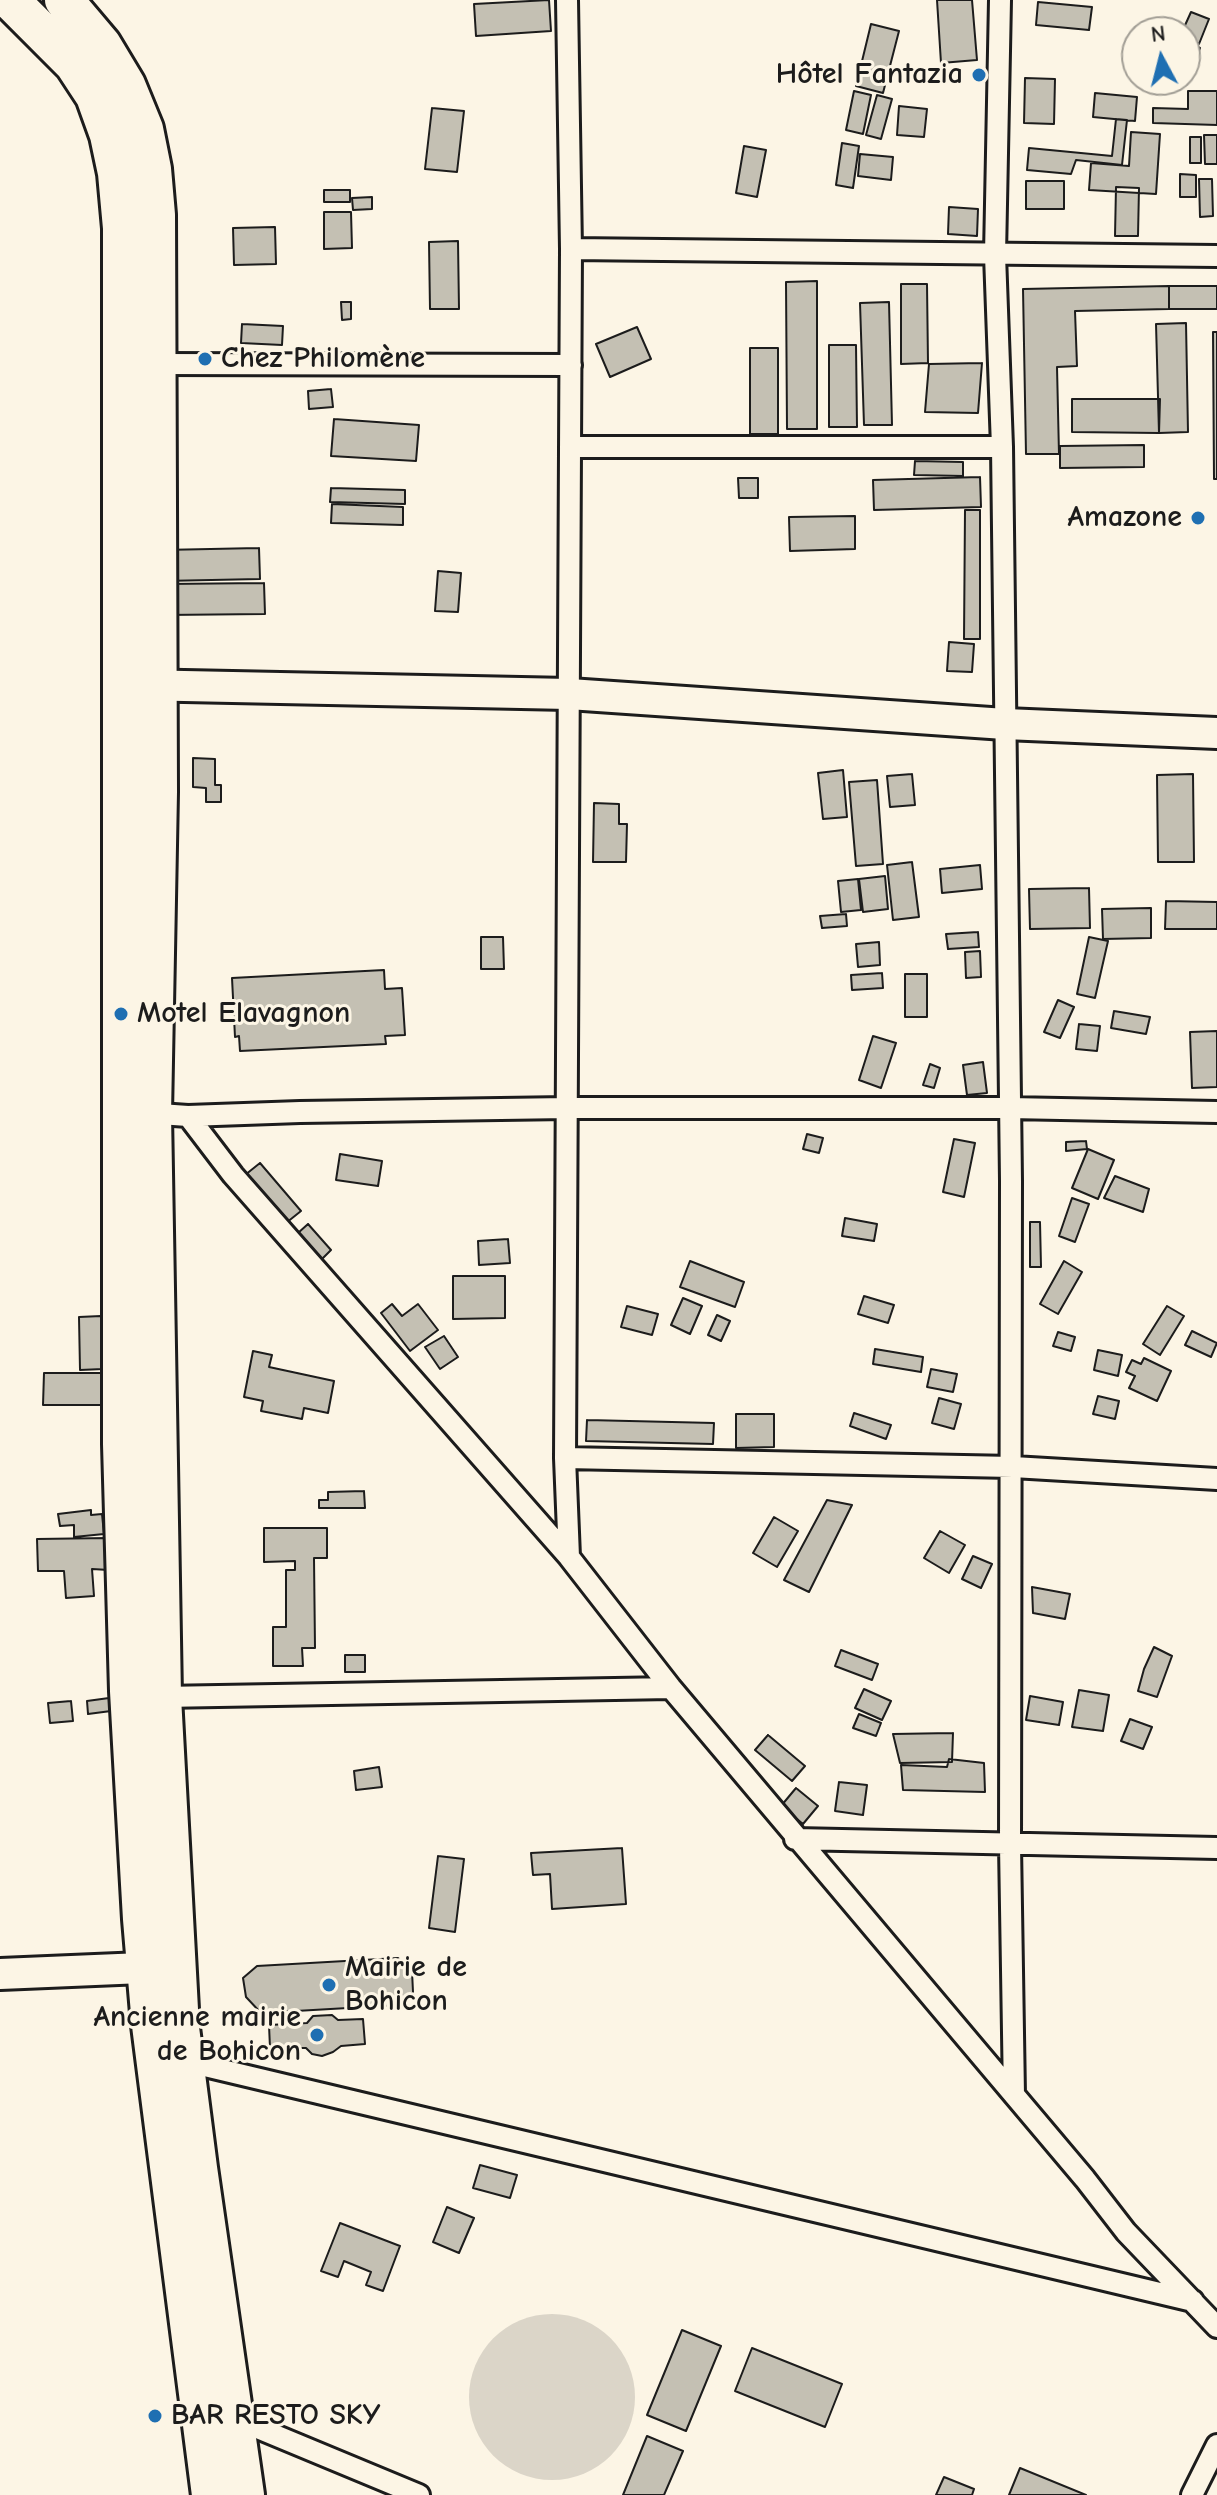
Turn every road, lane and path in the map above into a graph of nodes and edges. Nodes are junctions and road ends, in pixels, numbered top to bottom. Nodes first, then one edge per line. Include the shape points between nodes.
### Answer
1 (64, 0) edge
2 (567, 0) edge
3 (1000, 0) edge
4 (24, 5) edge
5 (571, 249) junction
6 (995, 255) junction
7 (1217, 256) edge
8 (157, 364) junction
9 (571, 365) junction
10 (570, 447) junction
11 (1002, 447) junction
12 (139, 684) junction
13 (569, 694) junction
14 (1005, 724) junction
15 (1217, 733) edge
16 (567, 1108) junction
17 (1009, 1108) junction
18 (1217, 1112) edge
19 (155, 1114) junction
20 (140, 1444) junction
21 (565, 1458) junction
22 (1013, 1467) junction
23 (1217, 1479) edge
24 (569, 1557) junction
25 (671, 1688) junction
26 (162, 1697) junction
27 (151, 1781) junction
28 (795, 1839) junction
29 (1010, 1845) junction
30 (1217, 1848) edge
31 (161, 1967) junction
32 (0, 1974) edge
33 (184, 2061) junction
34 (1014, 2095) junction
35 (1193, 2301) junction
36 (1217, 2327) edge
37 (236, 2419) junction
38 (1217, 2445) edge
39 (211, 2495) edge
40 (245, 2495) edge
41 (419, 2495) edge
42 (1192, 2495) edge

1 - 8 highway via 102,45 144,129 156,215
2 - 5 street
3 - 6 street
4 - 12 highway via 95,96 117,173
5 - 6 street
5 - 9 street
6 - 7 street
6 - 11 street
8 - 9 street
8 - 12 highway
9 - 10 street
10 - 11 street
10 - 13 street
11 - 14 street
12 - 13 street
12 - 19 highway via 158,792
13 - 14 street
13 - 16 street
14 - 15 street
14 - 17 street
16 - 17 street
16 - 19 street
16 - 21 street
17 - 18 street
17 - 22 street
19 - 20 highway
19 - 24 street via 233,1175
20 - 26 highway
20 - 27 highway via 129,1691
21 - 22 street
21 - 24 street
22 - 23 street
22 - 29 street
24 - 25 street
25 - 26 street
25 - 28 street
26 - 27 highway
27 - 31 highway
28 - 29 street
28 - 34 street
29 - 30 street
29 - 34 street
31 - 32 street
31 - 33 highway
31 - 39 highway via 160,2110
33 - 35 street
33 - 37 highway
34 - 35 street via 1126,2232
35 - 36 street
37 - 40 highway
37 - 41 street
38 - 42 street

